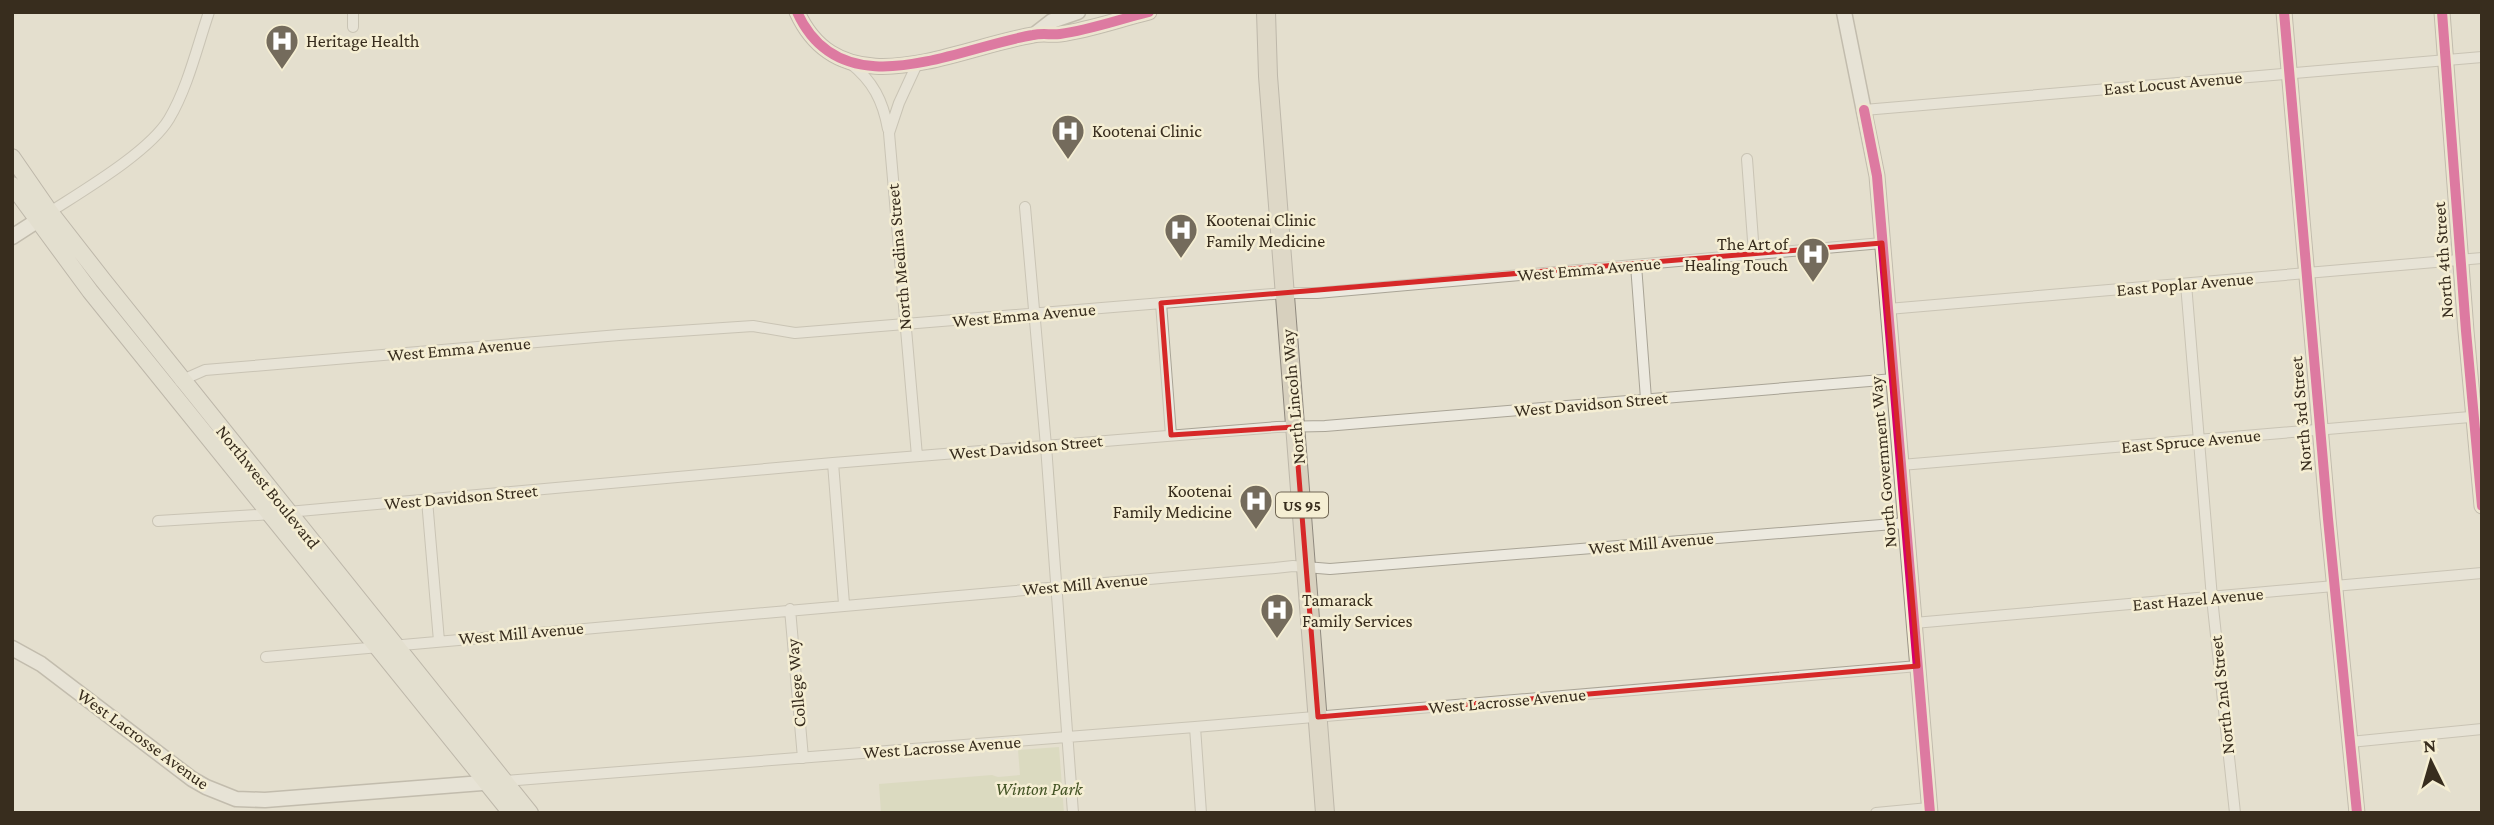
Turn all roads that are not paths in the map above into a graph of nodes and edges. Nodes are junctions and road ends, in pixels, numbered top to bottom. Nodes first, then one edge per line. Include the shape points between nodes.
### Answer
1 (209, 12) edge
2 (353, 12) edge
3 (797, 12) edge
4 (1078, 12) edge
5 (1149, 12) edge
6 (1844, 12) edge
7 (2284, 12) edge
8 (2442, 12) edge
9 (1264, 16) edge
10 (353, 27) dead end
11 (1034, 34) junction
12 (2482, 57) edge
13 (846, 60) junction
14 (2446, 60) junction
15 (917, 64) junction
16 (2290, 73) junction
17 (1864, 110) junction
18 (889, 133) junction
19 (12, 158) edge
20 (1747, 159) dead end
21 (12, 185) edge
22 (1025, 207) dead end
23 (43, 216) junction
24 (12, 237) edge
25 (1882, 243) junction
26 (1754, 254) junction
27 (2482, 258) edge
28 (2460, 260) junction
29 (1636, 265) junction
30 (2308, 274) junction
31 (2186, 284) junction
32 (1285, 293) junction
33 (1161, 303) junction
34 (1888, 309) junction
35 (1035, 314) junction
36 (905, 324) junction
37 (1894, 379) junction
38 (176, 384) junction
39 (1646, 399) junction
40 (2478, 416) edge
41 (1295, 427) junction
42 (2320, 430) junction
43 (1171, 436) junction
44 (2199, 440) junction
45 (1046, 446) junction
46 (918, 456) junction
47 (833, 463) junction
48 (1901, 465) junction
49 (427, 500) junction
50 (2482, 506) edge
51 (288, 512) junction
52 (271, 514) junction
53 (158, 522) dead end
54 (1906, 523) junction
55 (1307, 568) junction
56 (2482, 573) edge
57 (1057, 586) junction
58 (2334, 587) junction
59 (2212, 598) junction
60 (844, 604) junction
61 (790, 609) junction
62 (1914, 623) junction
63 (439, 641) junction
64 (395, 645) junction
65 (377, 646) junction
66 (12, 648) edge
67 (266, 657) dead end
68 (1917, 666) junction
69 (1318, 717) junction
70 (1195, 727) junction
71 (2482, 729) edge
72 (1067, 737) junction
73 (2350, 742) junction
74 (803, 758) junction
75 (504, 782) junction
76 (488, 783) junction
77 (1930, 810) edge
78 (511, 813) edge
79 (530, 813) edge
80 (1073, 813) edge
81 (1201, 813) edge
82 (1325, 813) edge
83 (1876, 813) edge
84 (2235, 813) edge
85 (2357, 813) edge

1 - 23 street via 178,101 162,129 144,148
2 - 10 street
3 - 13 main road via 816,41
4 - 11 main road via 1052,21
5 - 11 main road via 1060,34
6 - 17 main road, North Government Way
7 - 16 main road, North 3rd Street
8 - 14 main road, North 4th Street
9 - 32 highway, North Lincoln Way / US 95
11 - 15 main road
12 - 14 street, East Locust Avenue
13 - 15 main road via 875,66
13 - 18 street via 874,87
14 - 16 street, East Locust Avenue
14 - 28 main road, North 4th Street
15 - 18 street, North Medina Street
16 - 17 street, East Locust Avenue
16 - 30 main road, North 3rd Street
17 - 25 main road, North Government Way via 1877,176
18 - 36 street, North Medina Street
19 - 23 main road, Northwest Boulevard
20 - 26 street
21 - 23 main road, Northwest Boulevard
22 - 35 street
23 - 24 main road
23 - 38 main road, Northwest Boulevard via 90,291
25 - 26 street, West Emma Avenue
25 - 34 main road, North Government Way
26 - 29 street, West Emma Avenue
27 - 28 street, East Poplar Avenue
28 - 30 street, East Poplar Avenue
28 - 40 main road, North 4th Street
29 - 32 street, West Emma Avenue
29 - 39 street
30 - 31 street, East Poplar Avenue
30 - 42 main road, North 3rd Street
31 - 34 street, East Poplar Avenue
31 - 44 street, North 2nd Street
32 - 33 street, West Emma Avenue
32 - 41 highway, North Lincoln Way / US 95
33 - 35 street, West Emma Avenue
33 - 43 street
34 - 37 main road, North Government Way
35 - 36 street, West Emma Avenue
35 - 45 street
36 - 38 street, West Emma Avenue via 796,333 753,326 627,334 205,370
36 - 46 street, North Medina Street
37 - 39 street, West Davidson Street
37 - 48 main road, North Government Way
38 - 51 main road, Northwest Boulevard
38 - 52 main road, Northwest Boulevard
39 - 41 street, West Davidson Street
40 - 42 street, East Spruce Avenue
40 - 50 main road, North 4th Street
41 - 43 street, West Davidson Street
41 - 55 highway, North Lincoln Way / US 95
42 - 44 street, East Spruce Avenue
42 - 58 main road, North 3rd Street
43 - 45 street, West Davidson Street
44 - 48 street, East Spruce Avenue
44 - 59 street, North 2nd Street
45 - 46 street, West Davidson Street
45 - 57 street
46 - 47 street, West Davidson Street
47 - 49 street, West Davidson Street
47 - 60 street
48 - 54 main road, North Government Way
49 - 51 street, West Davidson Street
49 - 63 street
51 - 52 street, West Davidson Street
51 - 64 main road, Northwest Boulevard
52 - 53 street, West Davidson Street
52 - 65 main road, Northwest Boulevard
54 - 55 street, West Mill Avenue
54 - 62 main road, North Government Way
55 - 57 street, West Mill Avenue
55 - 69 highway, North Lincoln Way / US 95
56 - 58 street, East Hazel Avenue
57 - 60 street, West Mill Avenue
57 - 72 street
58 - 59 street, East Hazel Avenue
58 - 73 main road, North 3rd Street
59 - 62 street, East Hazel Avenue
59 - 84 street, North 2nd Street
60 - 61 street, West Mill Avenue
61 - 63 street, West Mill Avenue
61 - 74 street, College Way
62 - 68 main road, North Government Way
63 - 64 street, West Mill Avenue
64 - 65 street, West Mill Avenue
64 - 75 main road, Northwest Boulevard
65 - 67 street, West Mill Avenue
65 - 76 main road, Northwest Boulevard
66 - 76 main road, West Lacrosse Avenue via 41,664 192,779 236,799 281,800
68 - 69 street, West Lacrosse Avenue
68 - 77 main road, North Government Way
69 - 70 street, West Lacrosse Avenue
69 - 82 highway, North Lincoln Way / US 95
70 - 72 street, West Lacrosse Avenue
70 - 81 street
71 - 73 street
72 - 74 street, West Lacrosse Avenue
72 - 80 street
73 - 85 main road, North 3rd Street
74 - 75 street, West Lacrosse Avenue
75 - 76 main road, West Lacrosse Avenue
75 - 79 main road, Northwest Boulevard
76 - 78 main road, Northwest Boulevard
77 - 83 street

